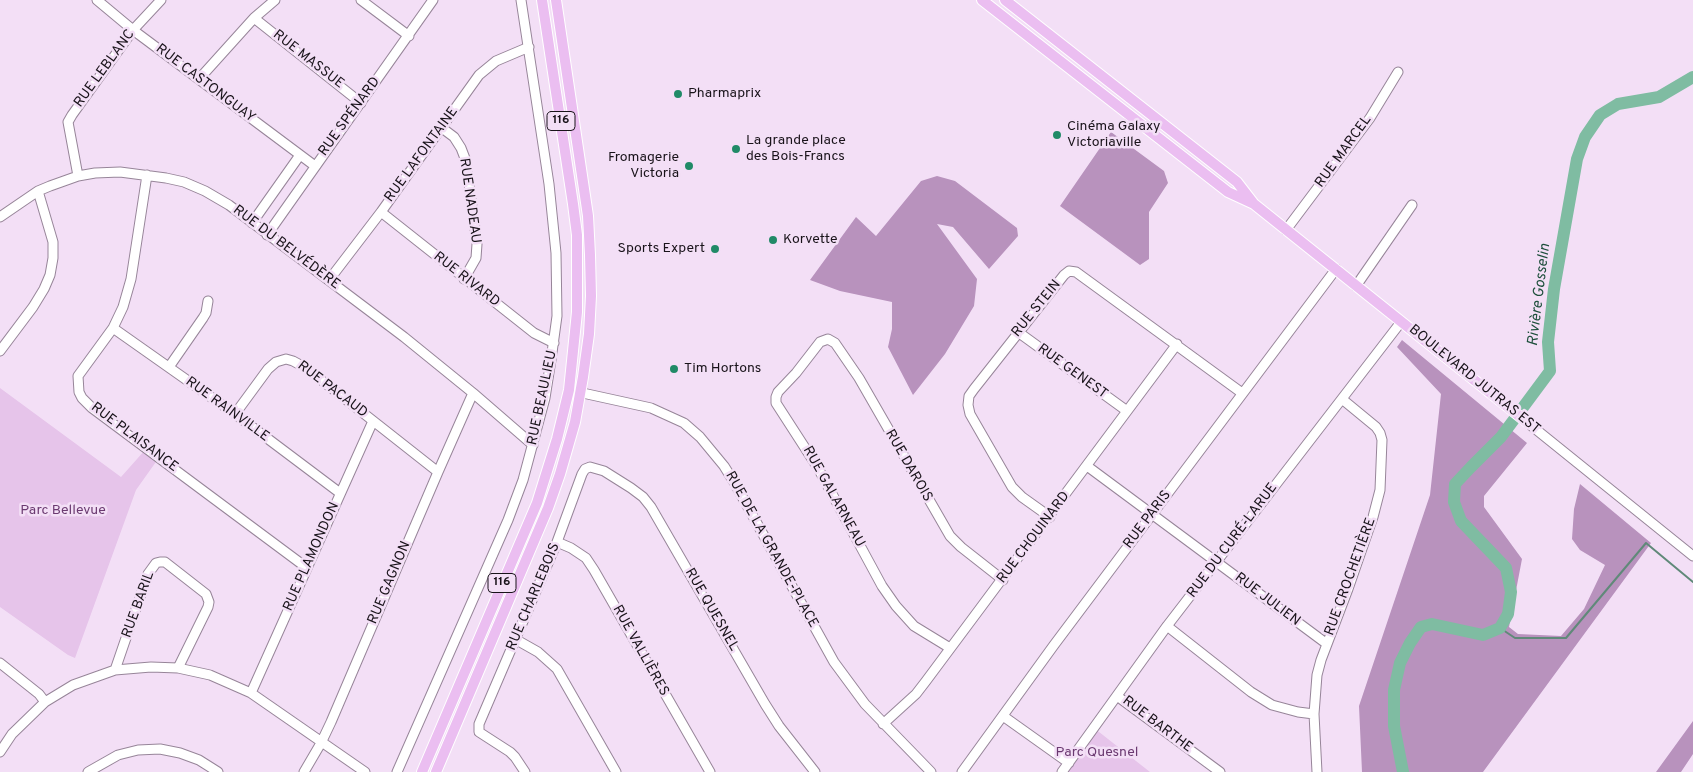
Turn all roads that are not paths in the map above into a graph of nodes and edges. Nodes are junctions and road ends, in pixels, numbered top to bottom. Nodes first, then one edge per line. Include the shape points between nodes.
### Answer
1 (97, 0) edge
2 (161, 0) edge
3 (275, 0) edge
4 (361, 0) edge
5 (433, 0) edge
6 (521, 0) edge
7 (542, 0) edge
8 (556, 0) edge
9 (982, 0) edge
10 (1005, 0) edge
11 (254, 18) junction
12 (134, 30) junction
13 (409, 36) junction
14 (529, 47) junction
15 (1398, 72) dead end
16 (199, 79) junction
17 (361, 103) junction
18 (442, 128) junction
19 (300, 155) junction
20 (315, 166) junction
21 (147, 175) junction
22 (78, 176) junction
23 (38, 191) junction
24 (1254, 204) junction
25 (1412, 205) dead end
26 (381, 212) junction
27 (0, 217) edge
28 (252, 223) junction
29 (1286, 230) junction
30 (267, 234) junction
31 (1336, 269) junction
32 (464, 279) junction
33 (329, 280) junction
34 (1356, 286) junction
35 (208, 301) dead end
36 (1401, 322) junction
37 (113, 328) junction
38 (1018, 332) junction
39 (828, 339) joint
40 (554, 343) junction
41 (1177, 344) junction
42 (0, 351) edge
43 (169, 367) junction
44 (569, 390) junction
45 (580, 392) junction
46 (474, 393) junction
47 (1242, 393) junction
48 (1342, 399) junction
49 (1127, 411) junction
50 (235, 414) junction
51 (373, 421) junction
52 (1528, 424) joint
53 (533, 445) junction
54 (1087, 466) junction
55 (590, 467) joint
56 (438, 472) junction
57 (340, 493) junction
58 (1153, 514) junction
59 (1050, 517) junction
60 (557, 542) junction
61 (1693, 556) edge
62 (1217, 562) junction
63 (307, 568) junction
64 (1003, 580) junction
65 (1167, 626) junction
66 (515, 639) junction
67 (1327, 644) junction
68 (950, 648) junction
69 (0, 663) edge
70 (178, 668) junction
71 (115, 670) junction
72 (251, 693) junction
73 (1117, 696) junction
74 (45, 702) junction
75 (1314, 714) junction
76 (1003, 716) junction
77 (883, 724) junction
78 (321, 743) junction
79 (0, 752) edge
80 (1068, 763) junction
81 (212, 770) edge
82 (88, 772) edge
83 (304, 772) edge
84 (365, 772) edge
85 (397, 772) edge
86 (422, 772) edge
87 (436, 772) edge
88 (525, 772) edge
89 (616, 772) edge
90 (710, 772) edge
91 (815, 772) edge
92 (931, 772) edge
93 (962, 772) edge
94 (1062, 772) edge
95 (1220, 772) edge
96 (1317, 772) edge

1 - 12 street, RUE CASTONGUAY
2 - 12 street, RUE LEBLANC
3 - 11 street
4 - 13 street
5 - 13 street, RUE SPÉNARD
6 - 14 street, RUE BEAULIEU
7 - 44 main road, 116 via 577,235 577,312
8 - 45 main road, 116 via 585,196 590,255 589,334
9 - 24 main road, BOULEVARD JUTRAS EST via 1228,192
10 - 24 main road, BOULEVARD JUTRAS EST via 1237,182
11 - 16 street
11 - 17 street, RUE MASSUE
12 - 16 street, RUE CASTONGUAY
12 - 22 street, RUE LEBLANC via 68,122
13 - 17 street, RUE SPÉNARD
14 - 18 street, RUE LAFONTAINE via 486,68
14 - 40 street, RUE BEAULIEU via 556,253
15 - 29 street, RUE MARCEL via 1370,118
16 - 19 street, RUE CASTONGUAY
17 - 20 street, RUE SPÉNARD
18 - 26 street, RUE LAFONTAINE
18 - 32 street, RUE NADEAU via 454,137 466,160 477,244 476,258
19 - 20 street, RUE CASTONGUAY
19 - 28 street, RUE SPÉNARD
20 - 30 street, RUE SPÉNARD
21 - 22 street, RUE DU BELVÉDÈRE via 120,172
21 - 28 street, RUE DU BELVÉDÈRE via 184,182 204,191
21 - 37 street, RUE PLAISANCE via 128,290
22 - 23 street, RUE DU BELVÉDÈRE
23 - 27 street, RUE DU BELVÉDÈRE
23 - 42 street via 53,242 50,275 33,307
24 - 29 main road, BOULEVARD JUTRAS EST
25 - 34 street
26 - 32 street, RUE RIVARD
26 - 33 street, RUE LAFONTAINE
28 - 30 street, RUE DU BELVÉDÈRE
29 - 31 main road, BOULEVARD JUTRAS EST
30 - 33 street, RUE DU BELVÉDÈRE
31 - 34 main road, BOULEVARD JUTRAS EST
31 - 47 street, RUE PARIS
32 - 40 street, RUE RIVARD via 534,333
33 - 46 street, RUE DU BELVÉDÈRE
34 - 36 main road, BOULEVARD JUTRAS EST
35 - 43 street via 206,313
36 - 48 street, RUE DU CURÉ-LARUE
36 - 52 main road, BOULEVARD JUTRAS EST
37 - 43 street, RUE RAINVILLE
37 - 63 street, RUE PLAISANCE via 78,376 82,398
38 - 41 street, RUE STEIN via 1069,272 1076,272
38 - 49 street, RUE GENEST
38 - 59 street, RUE STEIN via 969,396 968,405 1012,487
39 - 64 street, RUE DAROIS via 859,378 950,536
39 - 68 street, RUE GALARNEAU via 820,342 778,392 776,403 818,468 896,606 914,626
40 - 53 street, RUE BEAULIEU
41 - 47 street, RUE STEIN
41 - 49 street, RUE CHOUINARD
43 - 50 street, RUE RAINVILLE
44 - 45 street, RUE DE LA GRANDE-PLACE
44 - 86 main road, 116 via 536,503
45 - 77 street, RUE DE LA GRANDE-PLACE via 651,408 684,423 700,437 734,482 834,662
45 - 87 main road, 116 via 575,422 548,508
46 - 53 street, RUE DU BELVÉDÈRE
46 - 56 street, RUE GAGNON
47 - 58 street, RUE PARIS
48 - 62 street, RUE DU CURÉ-LARUE
48 - 67 street, RUE CROCHETIÈRE via 1380,433 1380,490 1374,517
49 - 54 street, RUE CHOUINARD
50 - 51 street, RUE PACAUD via 268,368 286,359 306,368
50 - 57 street, RUE RAINVILLE
51 - 56 street, RUE PACAUD
51 - 57 street, RUE PLAMONDON
52 - 61 street, BOULEVARD JUTRAS EST
53 - 85 street, RUE BEAULIEU via 508,520
54 - 58 street, RUE JULIEN
54 - 59 street, RUE CHOUINARD
55 - 60 street, RUE CHARLEBOIS via 582,474
55 - 91 street, RUE QUESNEL via 604,471 631,488 651,507 765,704
56 - 78 street, RUE GAGNON
57 - 63 street, RUE PLAMONDON
58 - 62 street, RUE JULIEN
58 - 76 street, RUE PARIS
59 - 64 street, RUE CHOUINARD
60 - 66 street, RUE CHARLEBOIS
60 - 90 street, RUE VALLIÈRES via 586,558 594,570
62 - 65 street, RUE DU CURÉ-LARUE
62 - 67 street, RUE JULIEN
63 - 72 street, RUE PLAMONDON
64 - 68 street, RUE CHOUINARD
65 - 73 street, RUE DU CURÉ-LARUE
65 - 75 street via 1272,705
66 - 88 street, RUE CHARLEBOIS via 478,728 479,732 515,757
66 - 89 street via 538,652 557,669
67 - 75 street, RUE CROCHETIÈRE via 1317,675
68 - 77 street, RUE CHOUINARD via 916,694
69 - 74 street
70 - 71 street
70 - 71 street, RUE BARIL via 209,602 206,594 165,562 160,562 148,574
70 - 72 street via 210,675
71 - 74 street via 73,685
72 - 78 street
73 - 80 street, RUE DU CURÉ-LARUE
73 - 95 street, RUE BARTHE
74 - 79 street via 12,734
75 - 96 street, RUE CROCHETIÈRE
76 - 80 street
76 - 93 street, RUE PARIS
77 - 92 street, RUE DE LA GRANDE-PLACE
78 - 83 street, RUE GAGNON
78 - 84 street
80 - 94 street, RUE DU CURÉ-LARUE
81 - 82 street via 180,753 160,749 118,755

